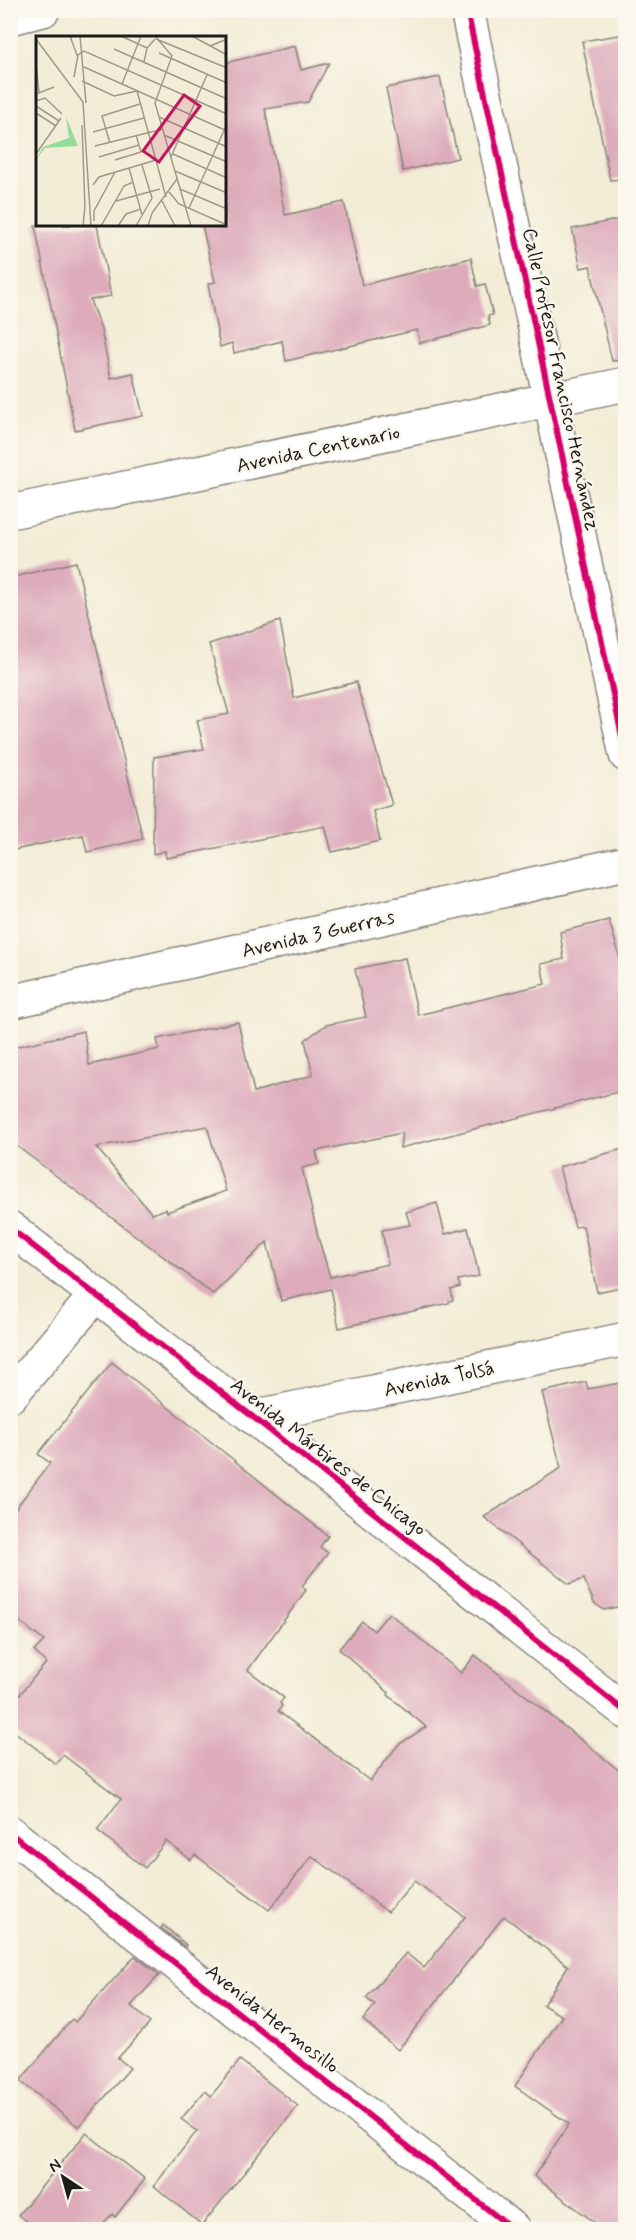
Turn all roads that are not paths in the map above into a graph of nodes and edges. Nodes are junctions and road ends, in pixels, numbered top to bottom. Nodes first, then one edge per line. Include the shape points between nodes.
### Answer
1 (43, 10) edge
2 (467, 10) edge
3 (10, 18) edge
4 (626, 384) edge
5 (549, 400) junction
6 (10, 512) edge
7 (626, 755) edge
8 (626, 863) edge
9 (10, 1002) edge
10 (10, 1228) edge
11 (96, 1295) junction
12 (626, 1339) edge
13 (10, 1396) edge
14 (254, 1417) junction
15 (626, 1712) edge
16 (10, 1833) edge
17 (514, 2229) edge

1 - 3 street
2 - 5 street, Calle Profesor Francisco Hernández
4 - 5 street, Avenida Centenario
5 - 6 street, Avenida Centenario
5 - 7 street, Calle Profesor Francisco Hernández
8 - 9 street, Avenida 3 Guerras
10 - 11 street, Avenida Mártires de Chicago
11 - 13 street
11 - 14 street, Avenida Mártires de Chicago
12 - 14 street, Avenida Tolsá
14 - 15 street, Avenida Mártires de Chicago
16 - 17 street, Avenida Hermosillo

